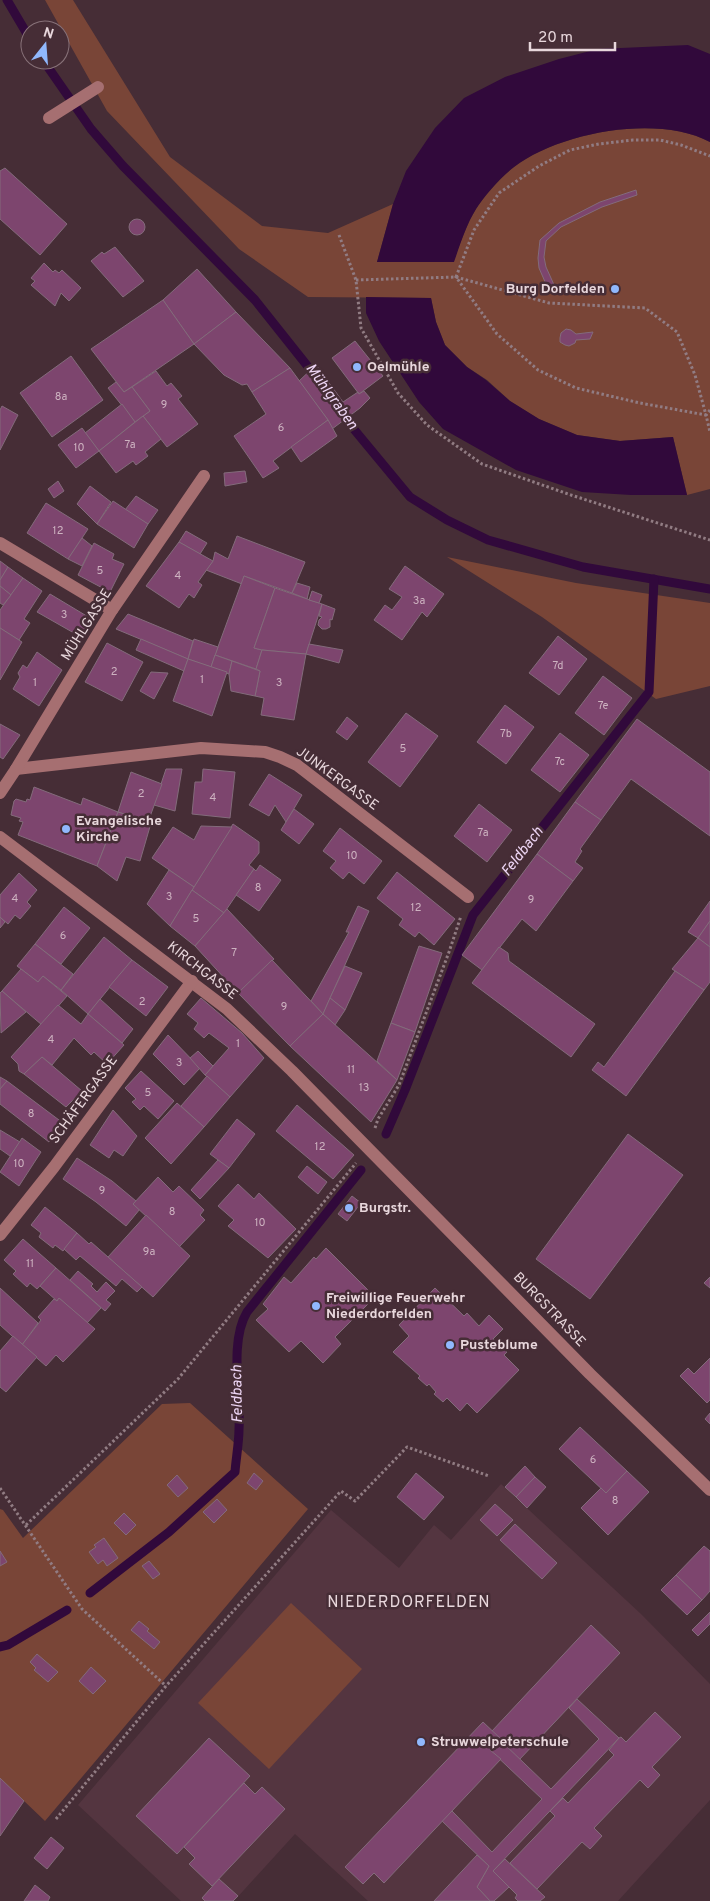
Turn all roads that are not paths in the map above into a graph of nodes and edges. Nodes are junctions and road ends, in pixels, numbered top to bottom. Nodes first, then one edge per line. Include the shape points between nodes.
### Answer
1 (98, 88) dead end
2 (50, 118) dead end
3 (204, 476) dead end
4 (0, 543) edge
5 (112, 610) junction
6 (16, 769) junction
7 (0, 793) edge
8 (0, 837) edge
9 (468, 897) road end
10 (192, 981) junction
11 (369, 1148) joint
12 (0, 1235) edge
13 (710, 1490) edge

1 - 2 street
3 - 5 street, MÜHLGASSE
4 - 5 street
5 - 6 street, MÜHLGASSE
6 - 7 street, MÜHLGASSE
6 - 9 street, JUNKERGASSE via 201,748 265,752 297,765
8 - 10 street, KIRCHGASSE
10 - 11 street, KIRCHGASSE via 227,1009
10 - 12 street, SCHÄFERGASSE
11 - 13 street, BURGSTRASSE via 583,1367

